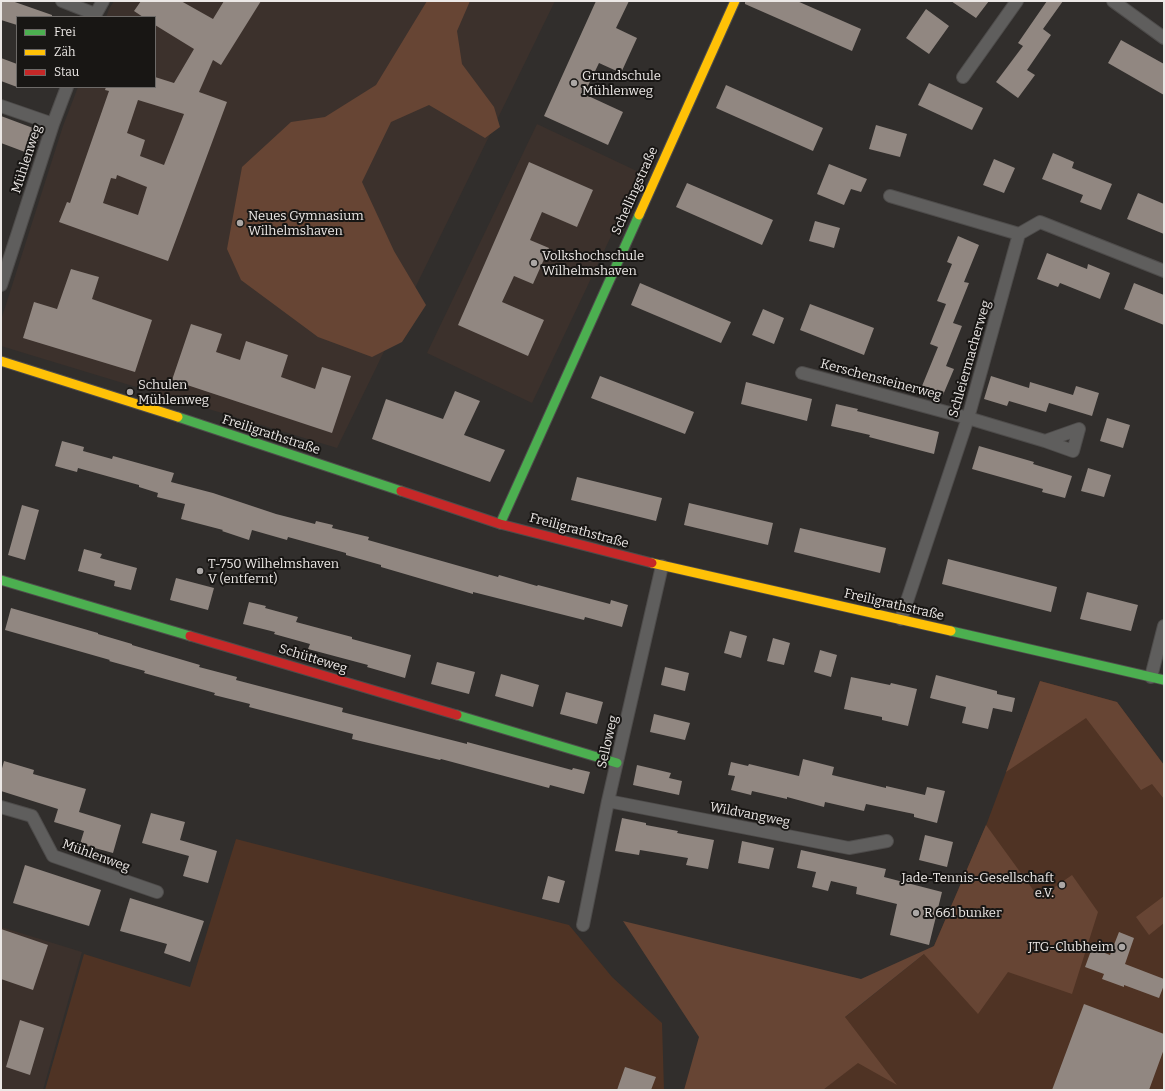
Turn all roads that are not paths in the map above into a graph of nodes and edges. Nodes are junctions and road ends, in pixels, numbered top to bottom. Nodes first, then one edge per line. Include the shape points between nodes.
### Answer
1 (62, 1) edge
2 (103, 1) edge
3 (735, 1) edge
4 (1017, 1) edge
5 (1113, 1) edge
6 (95, 15) edge
7 (1164, 38) edge
8 (963, 77) dead end
9 (67, 88) edge
10 (1, 106) edge
11 (53, 124) junction
12 (890, 196) dead end
13 (1019, 234) junction
14 (1164, 271) edge
15 (1, 285) edge
16 (1, 361) edge
17 (802, 374) dead end
18 (968, 418) junction
19 (1045, 441) dead end
20 (500, 524) junction
21 (662, 566) junction
22 (1, 580) edge
23 (901, 619) junction
24 (1164, 626) edge
25 (1150, 677) junction
26 (1164, 680) edge
27 (617, 763) junction
28 (608, 801) junction
29 (1, 807) edge
30 (887, 841) dead end
31 (157, 892) dead end
32 (583, 925) dead end

1 - 6 street
2 - 6 street
3 - 20 street, Schellingstraße
4 - 8 street
5 - 7 street
9 - 11 street, Mühlenweg
10 - 11 street
11 - 15 street, Mühlenweg
12 - 13 street
13 - 14 street via 1040,222
13 - 18 street, Schleiermacherweg
16 - 20 street, Freiligrathstraße
17 - 18 street, Kerschensteinerweg
18 - 19 street, Kerschensteinerweg
18 - 23 street, Schleiermacherweg
20 - 21 street, Freiligrathstraße
21 - 23 street, Freiligrathstraße
21 - 27 street, Selloweg
22 - 27 street, Schütteweg
23 - 25 street, Freiligrathstraße
24 - 25 street
25 - 26 street, Freiligrathstraße
27 - 28 street, Selloweg
28 - 30 street, Wildvangweg via 849,848
28 - 32 street, Selloweg
29 - 31 street, Mühlenweg via 32,816 52,856

